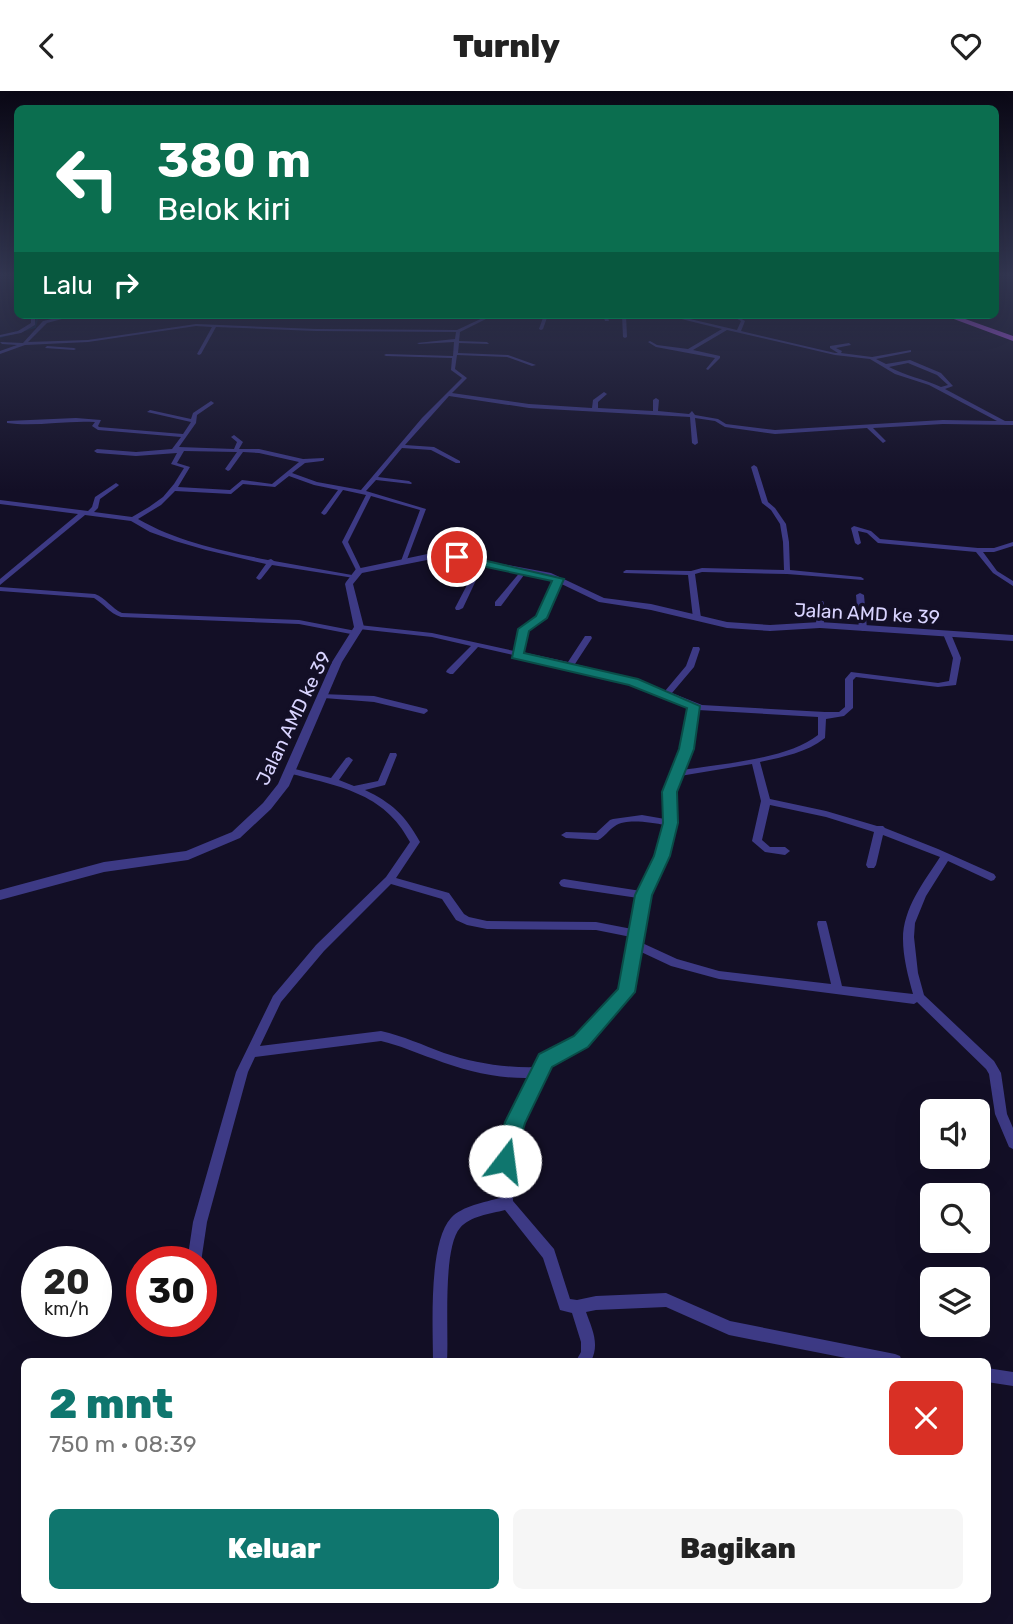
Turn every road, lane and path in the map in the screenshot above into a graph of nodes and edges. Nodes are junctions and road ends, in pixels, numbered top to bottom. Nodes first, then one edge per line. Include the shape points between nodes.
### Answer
1 (46, 348) edge
2 (78, 348) edge
3 (203, 348) edge
4 (457, 348) edge
5 (666, 348) edge
6 (695, 348) edge
7 (810, 348) edge
8 (833, 348) edge
9 (689, 351) junction
10 (909, 351) dead end
11 (200, 354) dead end
12 (386, 355) dead end
13 (456, 356) junction
14 (846, 356) junction
15 (871, 358) junction
16 (534, 365) dead end
17 (885, 366) junction
18 (708, 369) dead end
19 (940, 390) junction
20 (448, 394) junction
21 (604, 394) dead end
22 (656, 400) dead end
23 (211, 403) dead end
24 (517, 404) junction
25 (595, 408) junction
26 (507, 411) dead end
27 (150, 412) dead end
28 (655, 413) junction
29 (692, 414) junction
30 (901, 418) dead end
31 (194, 421) junction
32 (9, 422) dead end
33 (1011, 424) edge
34 (906, 425) junction
35 (869, 427) junction
36 (184, 436) junction
37 (234, 437) dead end
38 (883, 441) dead end
39 (695, 443) dead end
40 (402, 446) junction
41 (175, 450) junction
42 (97, 451) dead end
43 (239, 451) junction
44 (322, 459) dead end
45 (303, 461) junction
46 (458, 462) dead end
47 (754, 467) dead end
48 (228, 469) dead end
49 (288, 474) junction
50 (375, 478) junction
51 (409, 484) dead end
52 (116, 485) dead end
53 (175, 489) junction
54 (341, 489) junction
55 (366, 493) junction
56 (427, 501) dead end
57 (0, 502) edge
58 (423, 509) junction
59 (86, 513) junction
60 (324, 513) dead end
61 (133, 519) junction
62 (859, 543) dead end
63 (1013, 544) edge
64 (978, 549) junction
65 (271, 561) junction
66 (404, 561) junction
67 (482, 561) junction
68 (524, 571) junction
69 (626, 572) dead end
70 (787, 572) junction
71 (691, 573) junction
72 (355, 574) junction
73 (259, 578) dead end
74 (558, 579) junction
75 (861, 579) dead end
76 (0, 583) edge
77 (1013, 584) edge
78 (0, 589) edge
79 (860, 595) dead end
80 (820, 603) dead end
81 (498, 604) dead end
82 (459, 608) dead end
83 (697, 618) junction
84 (820, 625) junction
85 (863, 629) junction
86 (357, 630) junction
87 (947, 634) junction
88 (588, 638) dead end
89 (1013, 638) edge
90 (477, 644) junction
91 (696, 649) dead end
92 (517, 655) junction
93 (570, 665) junction
94 (450, 672) dead end
95 (667, 694) junction
96 (324, 696) junction
97 (694, 706) junction
98 (424, 711) dead end
99 (825, 715) junction
100 (393, 755) dead end
101 (349, 760) dead end
102 (755, 761) junction
103 (291, 771) junction
104 (677, 774) junction
105 (334, 782) junction
106 (356, 789) junction
107 (766, 801) junction
108 (670, 823) junction
109 (880, 828) junction
110 (566, 835) dead end
111 (785, 852) dead end
112 (945, 857) junction
113 (871, 865) dead end
114 (990, 877) dead end
115 (389, 880) junction
116 (564, 883) dead end
117 (0, 895) edge
118 (643, 895) junction
119 (822, 923) dead end
120 (634, 939) junction
121 (837, 988) junction
122 (919, 997) junction
123 (253, 1052) junction
124 (537, 1072) junction
125 (1013, 1143) edge
126 (507, 1203) junction
127 (196, 1246) edge
128 (577, 1307) junction
129 (440, 1358) edge
130 (585, 1358) edge
131 (879, 1358) edge
132 (991, 1376) edge
133 (1013, 1379) edge

1 - 2 street
3 - 11 street
4 - 13 street
5 - 9 street
6 - 9 street
7 - 14 street
8 - 14 street
9 - 18 street via 718,356
10 - 15 street
12 - 13 street
13 - 16 street via 508,356
13 - 20 street via 453,370 465,378
14 - 15 street
15 - 17 street
17 - 19 street
17 - 19 street via 908,362 939,374 951,386
19 - 33 street
20 - 24 street
20 - 40 street
21 - 25 street via 595,401
22 - 28 street
23 - 31 street via 197,412
24 - 25 street
24 - 26 street
25 - 28 street
27 - 31 street
28 - 29 street
29 - 35 street via 775,432
29 - 39 street
30 - 34 street
31 - 36 street
32 - 36 street via 79,419 99,421 98,428
33 - 34 street via 947,421
34 - 35 street
35 - 38 street
36 - 41 street
37 - 43 street via 240,442
40 - 46 street via 435,449
40 - 50 street
41 - 42 street
41 - 43 street
41 - 53 street via 181,451 174,464 187,467
43 - 45 street
43 - 48 street
44 - 45 street
45 - 49 street
47 - 70 street via 765,503 776,509 783,521
49 - 53 street via 273,486 243,482 231,492
49 - 54 street
50 - 51 street
50 - 55 street
52 - 59 street
53 - 61 street via 161,504
54 - 55 street
54 - 60 street
55 - 58 street
55 - 72 street via 345,543
56 - 58 street
57 - 59 street
58 - 66 street
59 - 61 street
59 - 76 street
61 - 65 street via 167,538
62 - 64 street via 854,528 869,531 878,541
63 - 64 street
64 - 77 street via 995,572
65 - 72 street
65 - 73 street
66 - 67 street, Jalan AMD ke 39 via 432,554
66 - 72 street, Jalan AMD ke 39
67 - 68 street, Jalan AMD ke 39
67 - 82 street
68 - 74 street, Jalan AMD ke 39
68 - 81 street
69 - 71 street
70 - 71 street
70 - 75 street
71 - 83 street
72 - 86 street via 349,584
74 - 83 street, Jalan AMD ke 39 via 602,600
74 - 92 street via 541,618 524,629
78 - 86 street via 95,596 121,615 299,622
79 - 85 street
80 - 84 street
83 - 84 street, Jalan AMD ke 39 via 760,628
84 - 85 street, Jalan AMD ke 39
85 - 87 street, Jalan AMD ke 39
86 - 90 street via 419,633
86 - 96 street, Jalan AMD ke 39 via 337,662
87 - 89 street, Jalan AMD ke 39
87 - 99 street via 957,658 953,683 855,674 849,679 849,708 841,714
88 - 93 street
90 - 92 street
90 - 94 street
91 - 95 street via 690,667
92 - 93 street
93 - 95 street
95 - 97 street
96 - 98 street via 374,699
96 - 103 street, Jalan AMD ke 39
97 - 99 street
97 - 104 street via 687,749
99 - 102 street via 819,740
100 - 106 street via 382,783
101 - 105 street
102 - 104 street
102 - 107 street
103 - 105 street
103 - 117 street, Jalan AMD ke 39 via 267,806 219,844 188,855 95,869
104 - 108 street via 670,792
105 - 106 street
106 - 115 street via 379,800 414,838 414,847
107 - 109 street
107 - 111 street via 757,841 768,850
108 - 110 street via 635,818 613,823 598,837
108 - 118 street via 662,856
109 - 112 street
109 - 113 street
112 - 114 street
112 - 122 street via 914,902 908,926 908,953
115 - 120 street via 445,896 467,921 596,926
115 - 123 street via 320,948 277,999
116 - 118 street
118 - 120 street
119 - 121 street
120 - 121 street via 675,963 719,975
120 - 124 street via 626,992 581,1041 545,1061
121 - 122 street via 904,1000
122 - 125 street via 990,1065
123 - 124 street via 381,1036 480,1068
123 - 127 street via 242,1072
124 - 126 street via 509,1141 504,1180
126 - 128 street via 549,1254 565,1305
126 - 129 street via 464,1216 453,1225 442,1265
128 - 130 street via 590,1345
128 - 131 street via 666,1300 729,1328
132 - 133 street

